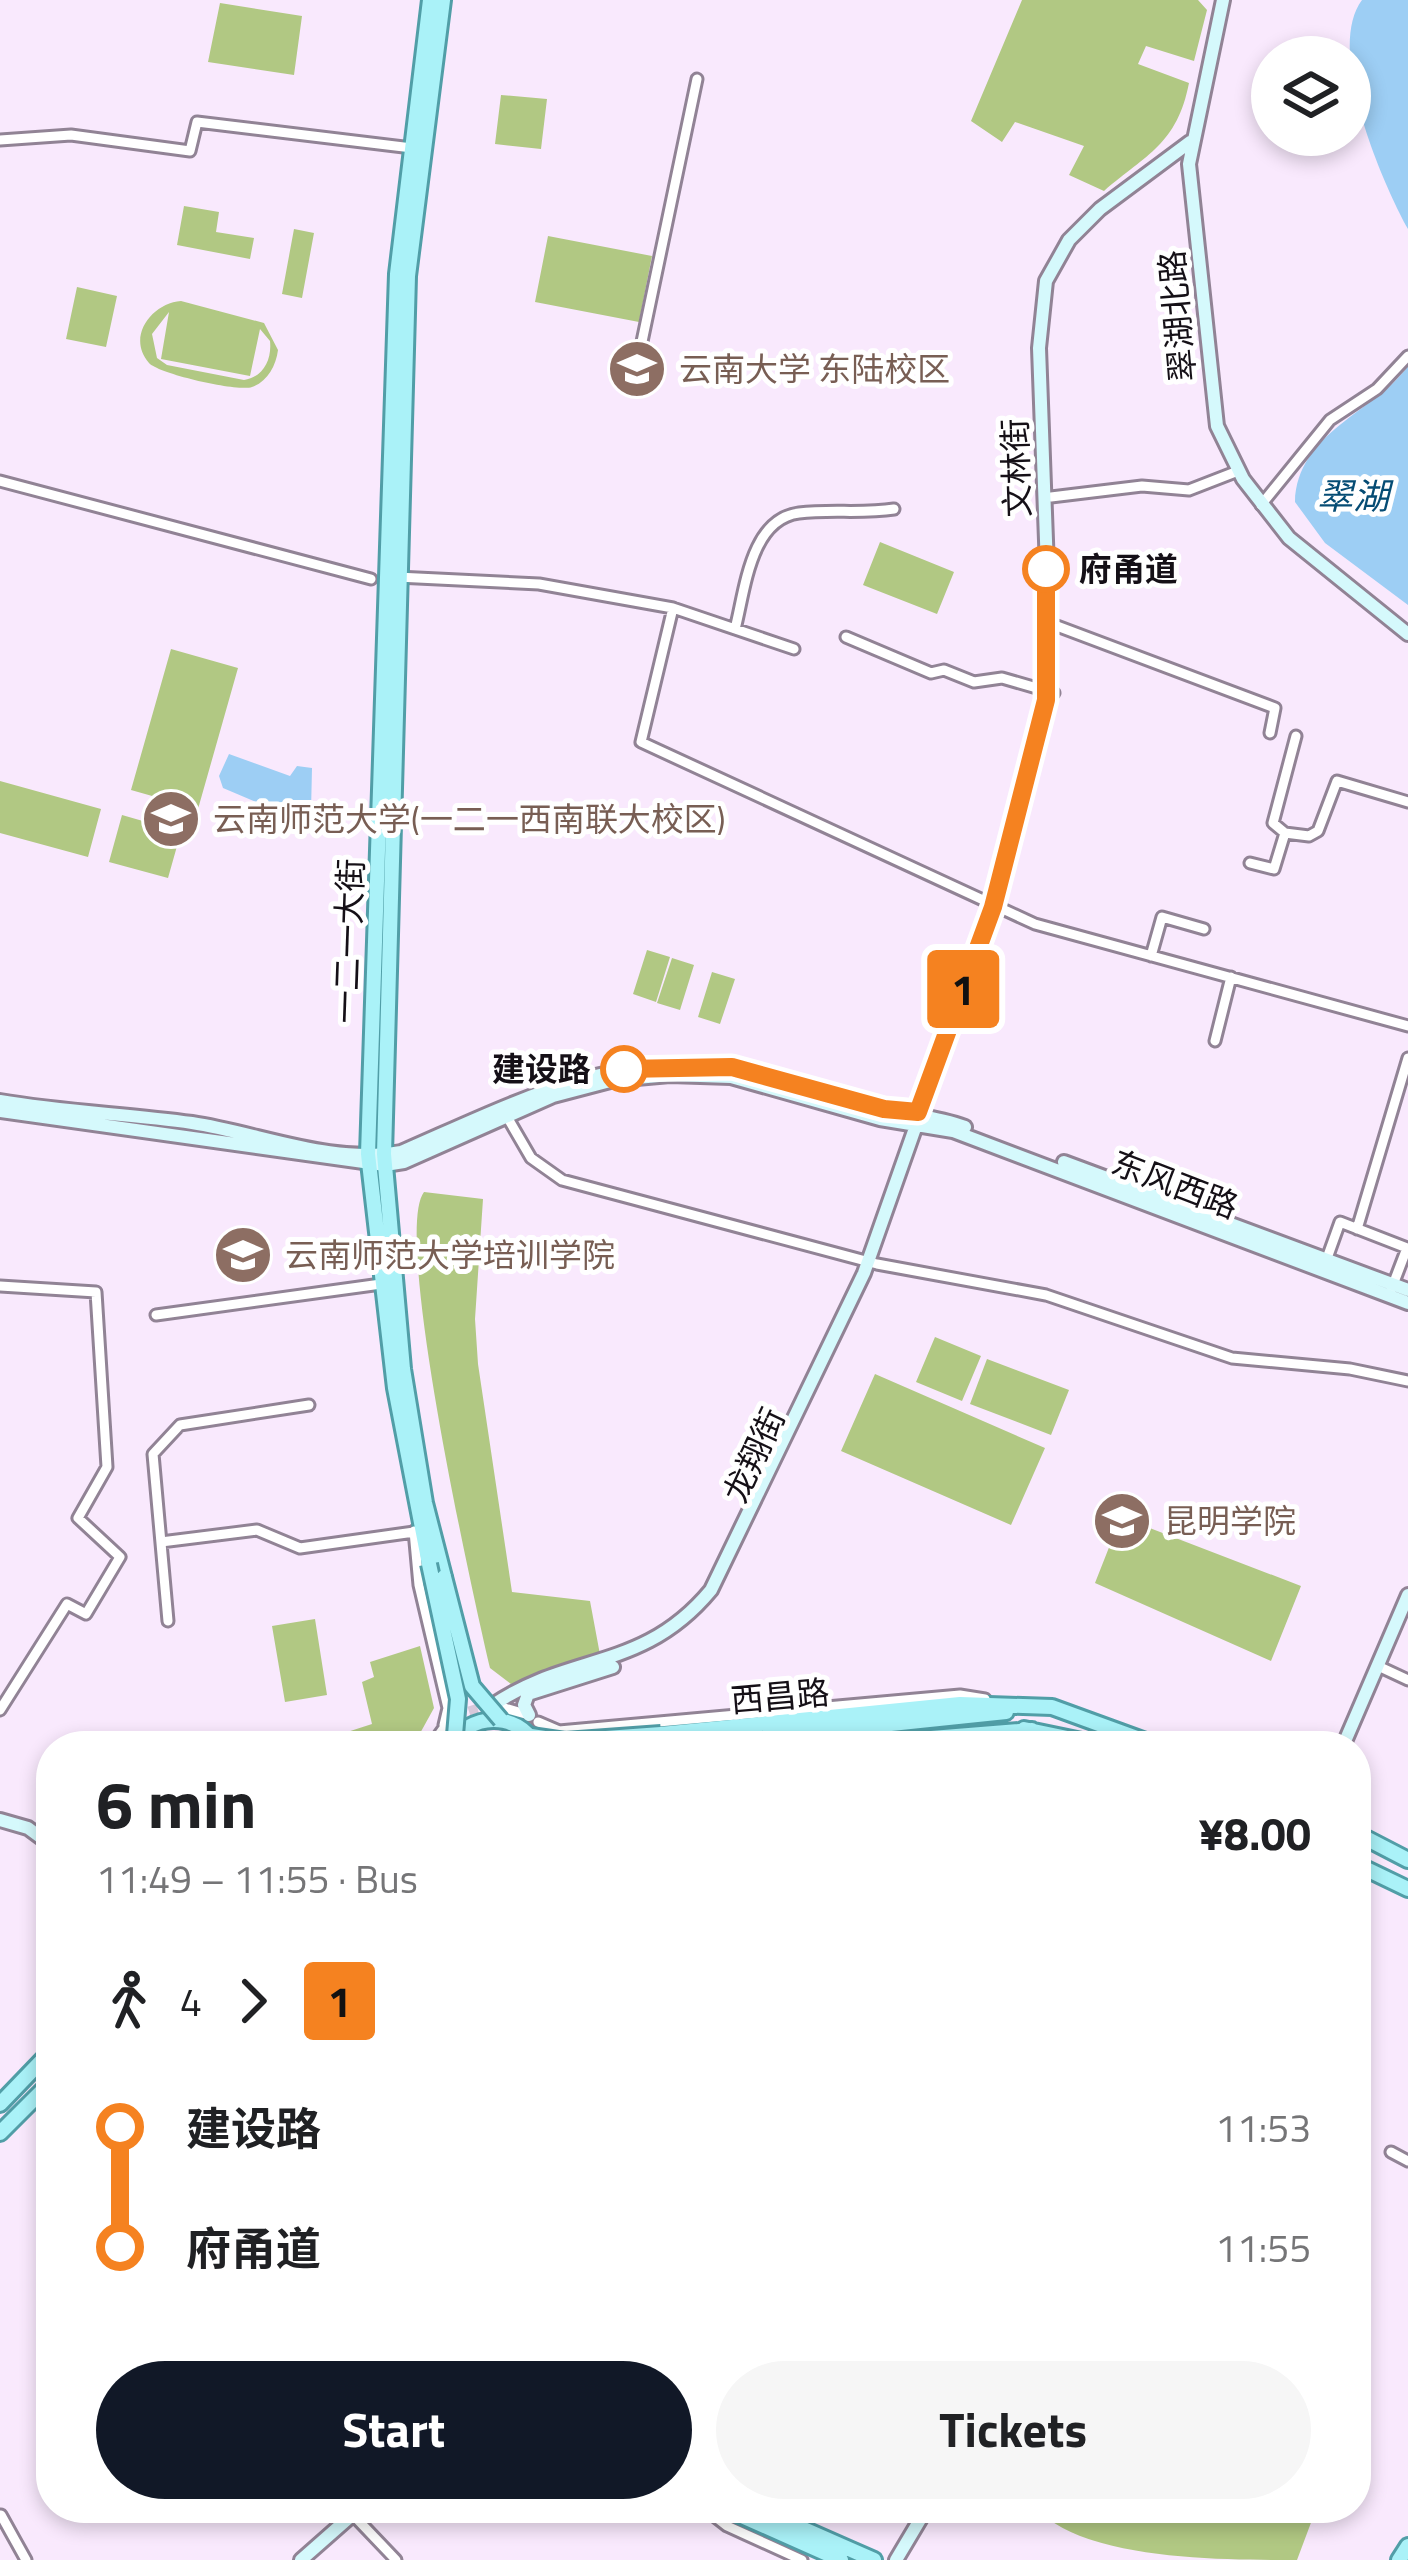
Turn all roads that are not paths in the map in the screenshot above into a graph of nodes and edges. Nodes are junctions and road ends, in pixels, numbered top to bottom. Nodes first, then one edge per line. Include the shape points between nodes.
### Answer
1 (430, 0) edge
2 (442, 0) edge
3 (1223, 0) edge
4 (697, 80) dead end
5 (0, 140) edge
6 (412, 148) junction
7 (1186, 154) junction
8 (639, 356) dead end
9 (1408, 356) edge
10 (1238, 471) junction
11 (0, 481) edge
12 (1052, 497) junction
13 (1261, 505) junction
14 (894, 508) dead end
15 (384, 578) junction
16 (673, 608) junction
17 (1053, 624) junction
18 (735, 629) junction
19 (1408, 634) edge
20 (846, 637) dead end
21 (794, 649) dead end
22 (1050, 692) junction
23 (1270, 733) dead end
24 (1296, 736) dead end
25 (1408, 802) edge
26 (1286, 832) junction
27 (1250, 863) dead end
28 (997, 908) junction
29 (1204, 929) dead end
30 (1151, 956) junction
31 (1231, 977) junction
32 (1408, 1026) edge
33 (1215, 1041) dead end
34 (1408, 1058) edge
35 (0, 1101) edge
36 (0, 1111) edge
37 (506, 1115) junction
38 (920, 1118) junction
39 (376, 1159) junction
40 (1357, 1229) junction
41 (873, 1263) junction
42 (1325, 1263) junction
43 (381, 1284) junction
44 (0, 1286) edge
45 (1391, 1289) junction
46 (1408, 1290) edge
47 (1408, 1303) edge
48 (156, 1315) dead end
49 (1408, 1381) edge
50 (309, 1405) dead end
51 (418, 1515) junction
52 (414, 1532) junction
53 (160, 1542) junction
54 (1408, 1595) edge
55 (168, 1621) dead end
56 (1378, 1666) junction
57 (1408, 1680) edge
58 (492, 1704) joint
59 (1035, 1707) junction
60 (0, 1709) edge
61 (501, 1720) junction
62 (960, 1720) junction
63 (536, 1730) edge
64 (1032, 1730) junction
65 (450, 1731) edge
66 (691, 1731) edge
67 (842, 1731) edge
68 (1020, 1731) edge
69 (1027, 1731) edge
70 (1037, 1731) edge
71 (1122, 1731) edge
72 (1350, 1731) edge
73 (0, 1820) edge
74 (36, 1834) edge
75 (1371, 1841) edge
76 (1408, 1860) edge
77 (1371, 1871) edge
78 (1408, 1889) edge
79 (36, 2067) edge
80 (36, 2097) edge
81 (0, 2104) edge
82 (0, 2133) edge
83 (1390, 2152) dead end
84 (1408, 2161) edge
85 (1, 2515) edge
86 (347, 2523) edge
87 (370, 2523) edge
88 (723, 2523) edge
89 (758, 2523) edge
90 (791, 2523) edge
91 (918, 2523) edge
92 (1408, 2546) edge
93 (26, 2560) edge
94 (305, 2560) edge
95 (396, 2560) edge
96 (802, 2560) edge
97 (841, 2560) edge
98 (874, 2560) edge
99 (896, 2560) edge
100 (1399, 2560) edge

1 - 6 main road, 一二一大街
2 - 15 main road, 一二一大街 via 408,276
3 - 7 street, 翠湖北路
4 - 8 street
5 - 6 street via 71,135 190,152 196,122
6 - 15 main road, 一二一大街 via 397,274
7 - 10 street, 翠湖北路 via 1210,400
7 - 12 street, 文林街 via 1074,243 1052,284 1045,348
7 - 17 street, 文林街 via 1100,209 1046,281 1039,348
9 - 13 street via 1330,420
10 - 12 street via 1190,490 1142,486
10 - 13 street, 翠湖北路
11 - 15 street
12 - 17 street, 文林街
13 - 19 street, 翠湖北路 via 1342,586
14 - 18 street via 802,512 770,526
15 - 16 street via 539,584
15 - 39 main road, 一二一大街
16 - 18 street
16 - 28 street via 641,742
17 - 22 street, 文林街
17 - 23 street via 1275,709
18 - 21 street
20 - 22 street via 931,673 1002,678
22 - 28 street, 文林街
24 - 26 street via 1273,823
25 - 26 street via 1337,782 1318,831
26 - 27 street via 1274,869
28 - 30 street
28 - 38 street, 文林街
29 - 30 street via 1162,917
30 - 31 street
31 - 32 street
31 - 33 street
34 - 40 street
35 - 39 street via 191,1123
36 - 39 street
37 - 38 street via 614,1080 670,1076 748,1081 880,1119
37 - 39 street via 404,1162
37 - 41 street via 531,1158 562,1180
38 - 39 street via 732,1067 670,1065 549,1086
38 - 41 street, 龙翔街
38 - 42 street, 东风西路
39 - 43 main road, 一二一大街
39 - 61 main road, 一二一大街, bridge via 425,1503 472,1686
40 - 42 street via 1340,1222
40 - 45 street via 1407,1248
41 - 49 street via 1046,1295 1232,1358
41 - 58 street, 龙翔街 via 711,1590 684,1623 640,1650
41 - 63 street, 龙翔街 via 718,1592 691,1628 644,1657 528,1694 524,1705
42 - 45 street, 东风西路
43 - 48 street
43 - 51 main road, 一二一大街
44 - 60 street via 95,1292 107,1467 78,1518 120,1557 86,1614 67,1604
45 - 46 street, 东风西路
45 - 47 street, 东风西路
50 - 53 street via 180,1425 165,1437 153,1454
51 - 52 street
51 - 65 main road, 一二一大街, bridge via 458,1699
52 - 53 street via 300,1548 257,1530
52 - 65 street
53 - 55 street
54 - 56 street
56 - 57 street
56 - 72 street
58 - 63 street
59 - 62 main road, 西昌路
59 - 63 street via 960,1695
59 - 66 main road, 西昌路, bridge via 960,1704
59 - 71 main road, 西昌路
61 - 63 main road, bridge
61 - 65 main road
62 - 64 main road, 西昌路
62 - 67 main road, 西昌路
64 - 68 main road, 西昌路
64 - 69 street
64 - 70 main road, 西昌路
73 - 74 street
75 - 76 main road
77 - 78 main road
79 - 81 main road
80 - 82 main road
83 - 84 street
85 - 93 street
86 - 94 street
87 - 95 street
88 - 96 street
89 - 97 main road
90 - 98 main road
91 - 99 street
92 - 100 main road

